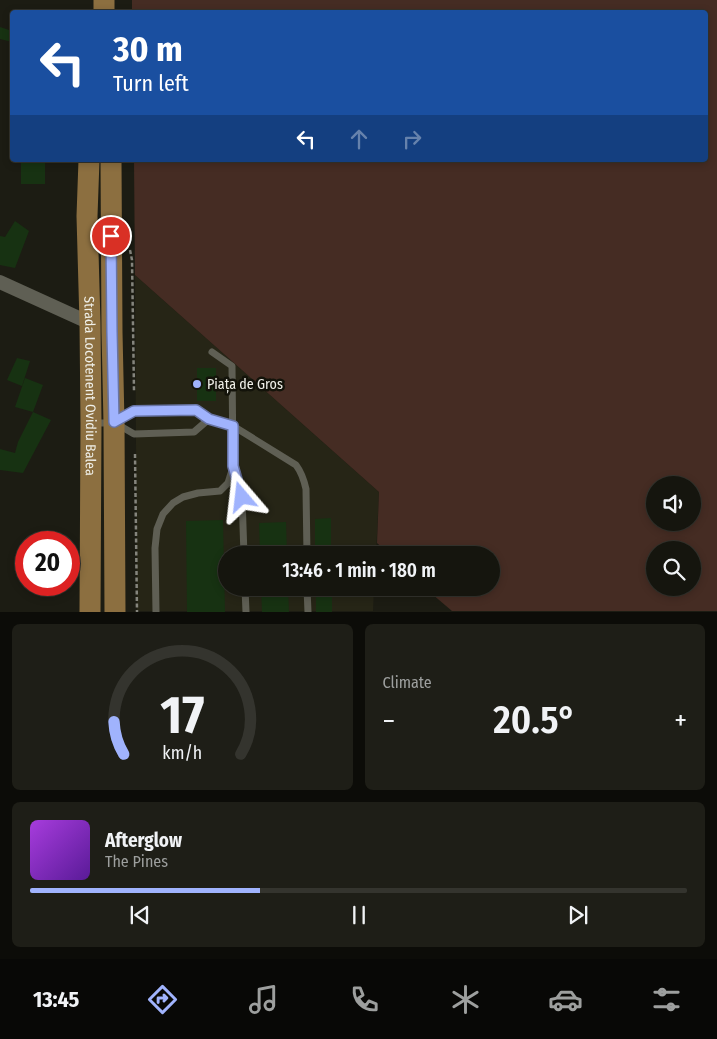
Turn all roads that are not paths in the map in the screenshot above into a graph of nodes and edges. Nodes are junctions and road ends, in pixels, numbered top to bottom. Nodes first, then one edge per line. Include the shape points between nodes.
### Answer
1 (89, 162) edge
2 (111, 162) edge
3 (0, 282) edge
4 (90, 323) junction
5 (212, 352) dead end
6 (209, 419) junction
7 (114, 422) junction
8 (91, 423) junction
9 (233, 426) junction
10 (233, 466) junction
11 (244, 546) edge
12 (307, 546) edge
13 (245, 596) edge
14 (307, 596) edge
15 (90, 612) edge
16 (115, 612) edge
17 (156, 612) edge
18 (246, 612) edge
19 (308, 612) edge

1 - 4 main road, Strada Locotenent Ovidiu Balea
2 - 7 main road, Strada Locotenent Ovidiu Balea
3 - 4 street
4 - 8 main road, Strada Locotenent Ovidiu Balea
5 - 9 lane via 232,366
6 - 7 lane via 196,410 134,411
6 - 7 lane via 194,432 134,434
6 - 9 lane
7 - 8 lane
7 - 16 main road, Strada Locotenent Ovidiu Balea
8 - 15 main road, Strada Locotenent Ovidiu Balea
9 - 10 lane
9 - 12 lane via 301,471 306,490
10 - 11 lane via 242,497
10 - 17 lane via 228,483 220,490 183,497 163,514 155,548
13 - 18 lane
14 - 19 lane

